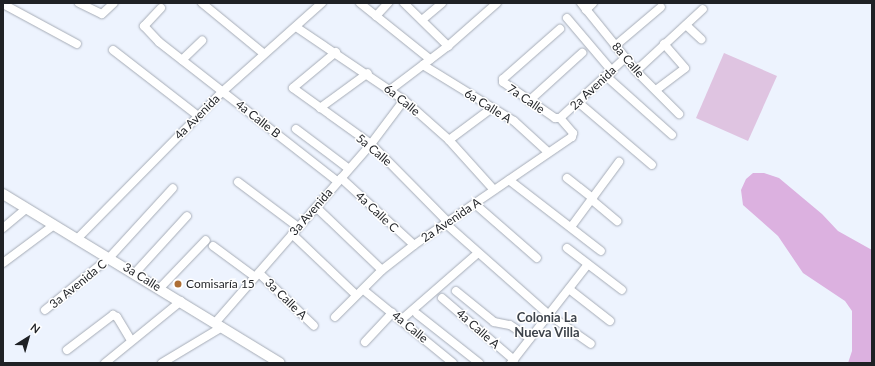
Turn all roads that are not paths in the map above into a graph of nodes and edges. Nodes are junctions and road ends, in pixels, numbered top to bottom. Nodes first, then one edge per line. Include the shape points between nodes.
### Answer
1 (79, 3) edge
2 (114, 3) edge
3 (202, 3) edge
4 (322, 3) edge
5 (360, 3) edge
6 (388, 3) edge
7 (404, 3) edge
8 (442, 3) edge
9 (497, 3) edge
10 (593, 3) edge
11 (7, 4) edge
12 (583, 6) edge
13 (661, 7) dead end
14 (161, 8) dead end
15 (703, 9) dead end
16 (3, 15) edge
17 (376, 16) junction
18 (567, 18) dead end
19 (422, 20) junction
20 (686, 24) junction
21 (296, 26) junction
22 (560, 29) dead end
23 (701, 39) dead end
24 (202, 41) dead end
25 (77, 44) dead end
26 (664, 44) junction
27 (448, 46) junction
28 (615, 46) junction
29 (113, 50) dead end
30 (336, 52) junction
31 (262, 53) junction
32 (582, 53) dead end
33 (625, 58) junction
34 (430, 59) junction
35 (182, 60) junction
36 (423, 65) junction
37 (636, 71) junction
38 (368, 73) junction
39 (609, 74) junction
40 (390, 90) junction
41 (656, 90) junction
42 (222, 92) junction
43 (404, 100) junction
44 (529, 101) junction
45 (578, 102) junction
46 (320, 108) junction
47 (492, 108) junction
48 (679, 114) dead end
49 (198, 116) junction
50 (560, 118) junction
51 (296, 129) dead end
52 (573, 133) joint
53 (672, 135) dead end
54 (449, 140) junction
55 (371, 144) junction
56 (548, 152) junction
57 (619, 162) dead end
58 (652, 165) dead end
59 (349, 169) junction
60 (567, 178) dead end
61 (339, 180) junction
62 (509, 180) junction
63 (238, 182) dead end
64 (173, 188) dead end
65 (494, 190) junction
66 (3, 194) edge
67 (592, 199) junction
68 (475, 204) junction
69 (316, 207) junction
70 (27, 208) junction
71 (187, 216) dead end
72 (618, 221) dead end
73 (446, 222) junction
74 (51, 227) junction
75 (298, 227) junction
76 (3, 228) edge
77 (571, 228) junction
78 (292, 234) junction
79 (78, 238) junction
80 (206, 240) dead end
81 (414, 245) junction
82 (213, 246) dead end
83 (567, 248) dead end
84 (601, 251) dead end
85 (478, 253) junction
86 (110, 257) junction
87 (537, 258) dead end
88 (3, 262) edge
89 (588, 264) junction
90 (3, 267) edge
91 (382, 270) junction
92 (135, 273) junction
93 (257, 275) junction
94 (160, 288) junction
95 (568, 289) junction
96 (622, 290) dead end
97 (456, 291) dead end
98 (366, 292) dead end
99 (356, 295) junction
100 (442, 298) dead end
101 (181, 301) junction
102 (45, 310) dead end
103 (392, 313) junction
104 (417, 314) dead end
105 (548, 314) junction
106 (335, 317) dead end
107 (401, 320) junction
108 (610, 321) dead end
109 (218, 325) junction
110 (314, 326) dead end
111 (530, 338) junction
112 (131, 340) junction
113 (365, 342) dead end
114 (591, 344) dead end
115 (67, 350) dead end
116 (513, 361) edge
117 (105, 363) edge
118 (162, 363) edge
119 (280, 363) edge
120 (453, 363) edge
121 (479, 363) edge

1 - 2 street via 102,14
3 - 31 street
4 - 21 street, 4a Avenida
5 - 17 street
6 - 17 street
7 - 19 street
8 - 19 street
9 - 27 street
10 - 12 street
11 - 16 street
11 - 25 street
12 - 28 street, 8a Calle
13 - 28 street
14 - 35 street, 4a Calle B via 145,24 159,42
15 - 20 street
17 - 34 street
18 - 39 street
19 - 27 street
20 - 23 street
20 - 26 street
21 - 30 street, 6a Calle
21 - 31 street, 4a Avenida
22 - 44 street, 7a Calle via 503,79 505,84
24 - 35 street
26 - 37 street
26 - 41 street via 685,68
27 - 34 street
28 - 33 street, 8a Calle
29 - 49 street
30 - 38 street, 6a Calle
30 - 46 street, 5a Calle via 293,88
31 - 42 street, 4a Avenida
32 - 44 street
33 - 37 street, 8a Calle
33 - 39 street, 2a Avenida
34 - 36 street
35 - 42 street, 4a Calle B
36 - 40 street
36 - 47 street, 6a Calle A
37 - 41 street, 8a Calle
38 - 40 street, 6a Calle
38 - 46 street
39 - 45 street, 2a Avenida
39 - 53 street
40 - 43 street, 6a Calle
41 - 48 street, 8a Calle
42 - 49 street, 4a Avenida
42 - 61 street, 4a Calle B
43 - 54 street, 6a Calle
43 - 55 street, 3a Avenida
44 - 50 street, 7a Calle via 555,118
45 - 50 street, 2a Avenida
45 - 58 street
46 - 55 street, 5a Calle
47 - 54 street
47 - 56 street, 6a Calle A via 514,121
49 - 79 street, 4a Avenida
50 - 52 street, 7a Calle
51 - 59 street
52 - 56 street, 2a Avenida A via 572,137
54 - 65 street, 6a Calle
55 - 59 street, 3a Avenida
55 - 73 street, 5a Calle
56 - 62 street, 2a Avenida A
57 - 67 street
59 - 61 street, 3a Avenida
60 - 67 street
61 - 69 street, 3a Avenida
61 - 81 street, 4a Calle C
62 - 65 street, 2a Avenida A
62 - 77 street
63 - 75 street
64 - 86 street, 3a Avenida C
65 - 68 street, 2a Avenida A
66 - 70 main road, 3a Calle
67 - 72 street
67 - 77 street
68 - 73 street, 2a Avenida A
68 - 87 street
69 - 75 street, 3a Avenida
69 - 91 street
70 - 74 main road, 3a Calle
70 - 76 street
71 - 92 street
73 - 81 street, 2a Avenida A
73 - 85 street, 5a Calle
74 - 79 main road, 3a Calle
74 - 88 street
74 - 90 street via 46,237
75 - 78 street, 3a Avenida
77 - 84 street
78 - 93 street, 3a Avenida
78 - 99 street
79 - 86 main road, 3a Calle
80 - 94 street
81 - 91 street, 2a Avenida A
82 - 93 street, 3a Calle A
83 - 89 street
85 - 105 street, 5a Calle
85 - 107 street
86 - 92 main road, 3a Calle
86 - 102 street, 3a Avenida C
89 - 95 street
89 - 96 street
91 - 99 street, 2a Avenida A
92 - 94 main road, 3a Calle
93 - 109 street, 3a Avenida
93 - 110 street, 3a Calle A
94 - 101 main road, 3a Calle
95 - 105 street
95 - 108 street
97 - 111 street via 494,322 510,325
98 - 103 street, 4a Calle
99 - 106 street, 2a Avenida A
100 - 116 street, 4a Calle A
101 - 109 main road, 3a Calle
101 - 112 street
103 - 107 street, 4a Calle
103 - 113 street
104 - 121 street
105 - 111 street
105 - 114 street, 5a Calle
107 - 120 street, 4a Calle
109 - 118 street, 3a Avenida
109 - 119 main road, 3a Calle
111 - 116 street
112 - 115 street via 117,317 113,315
112 - 117 street

